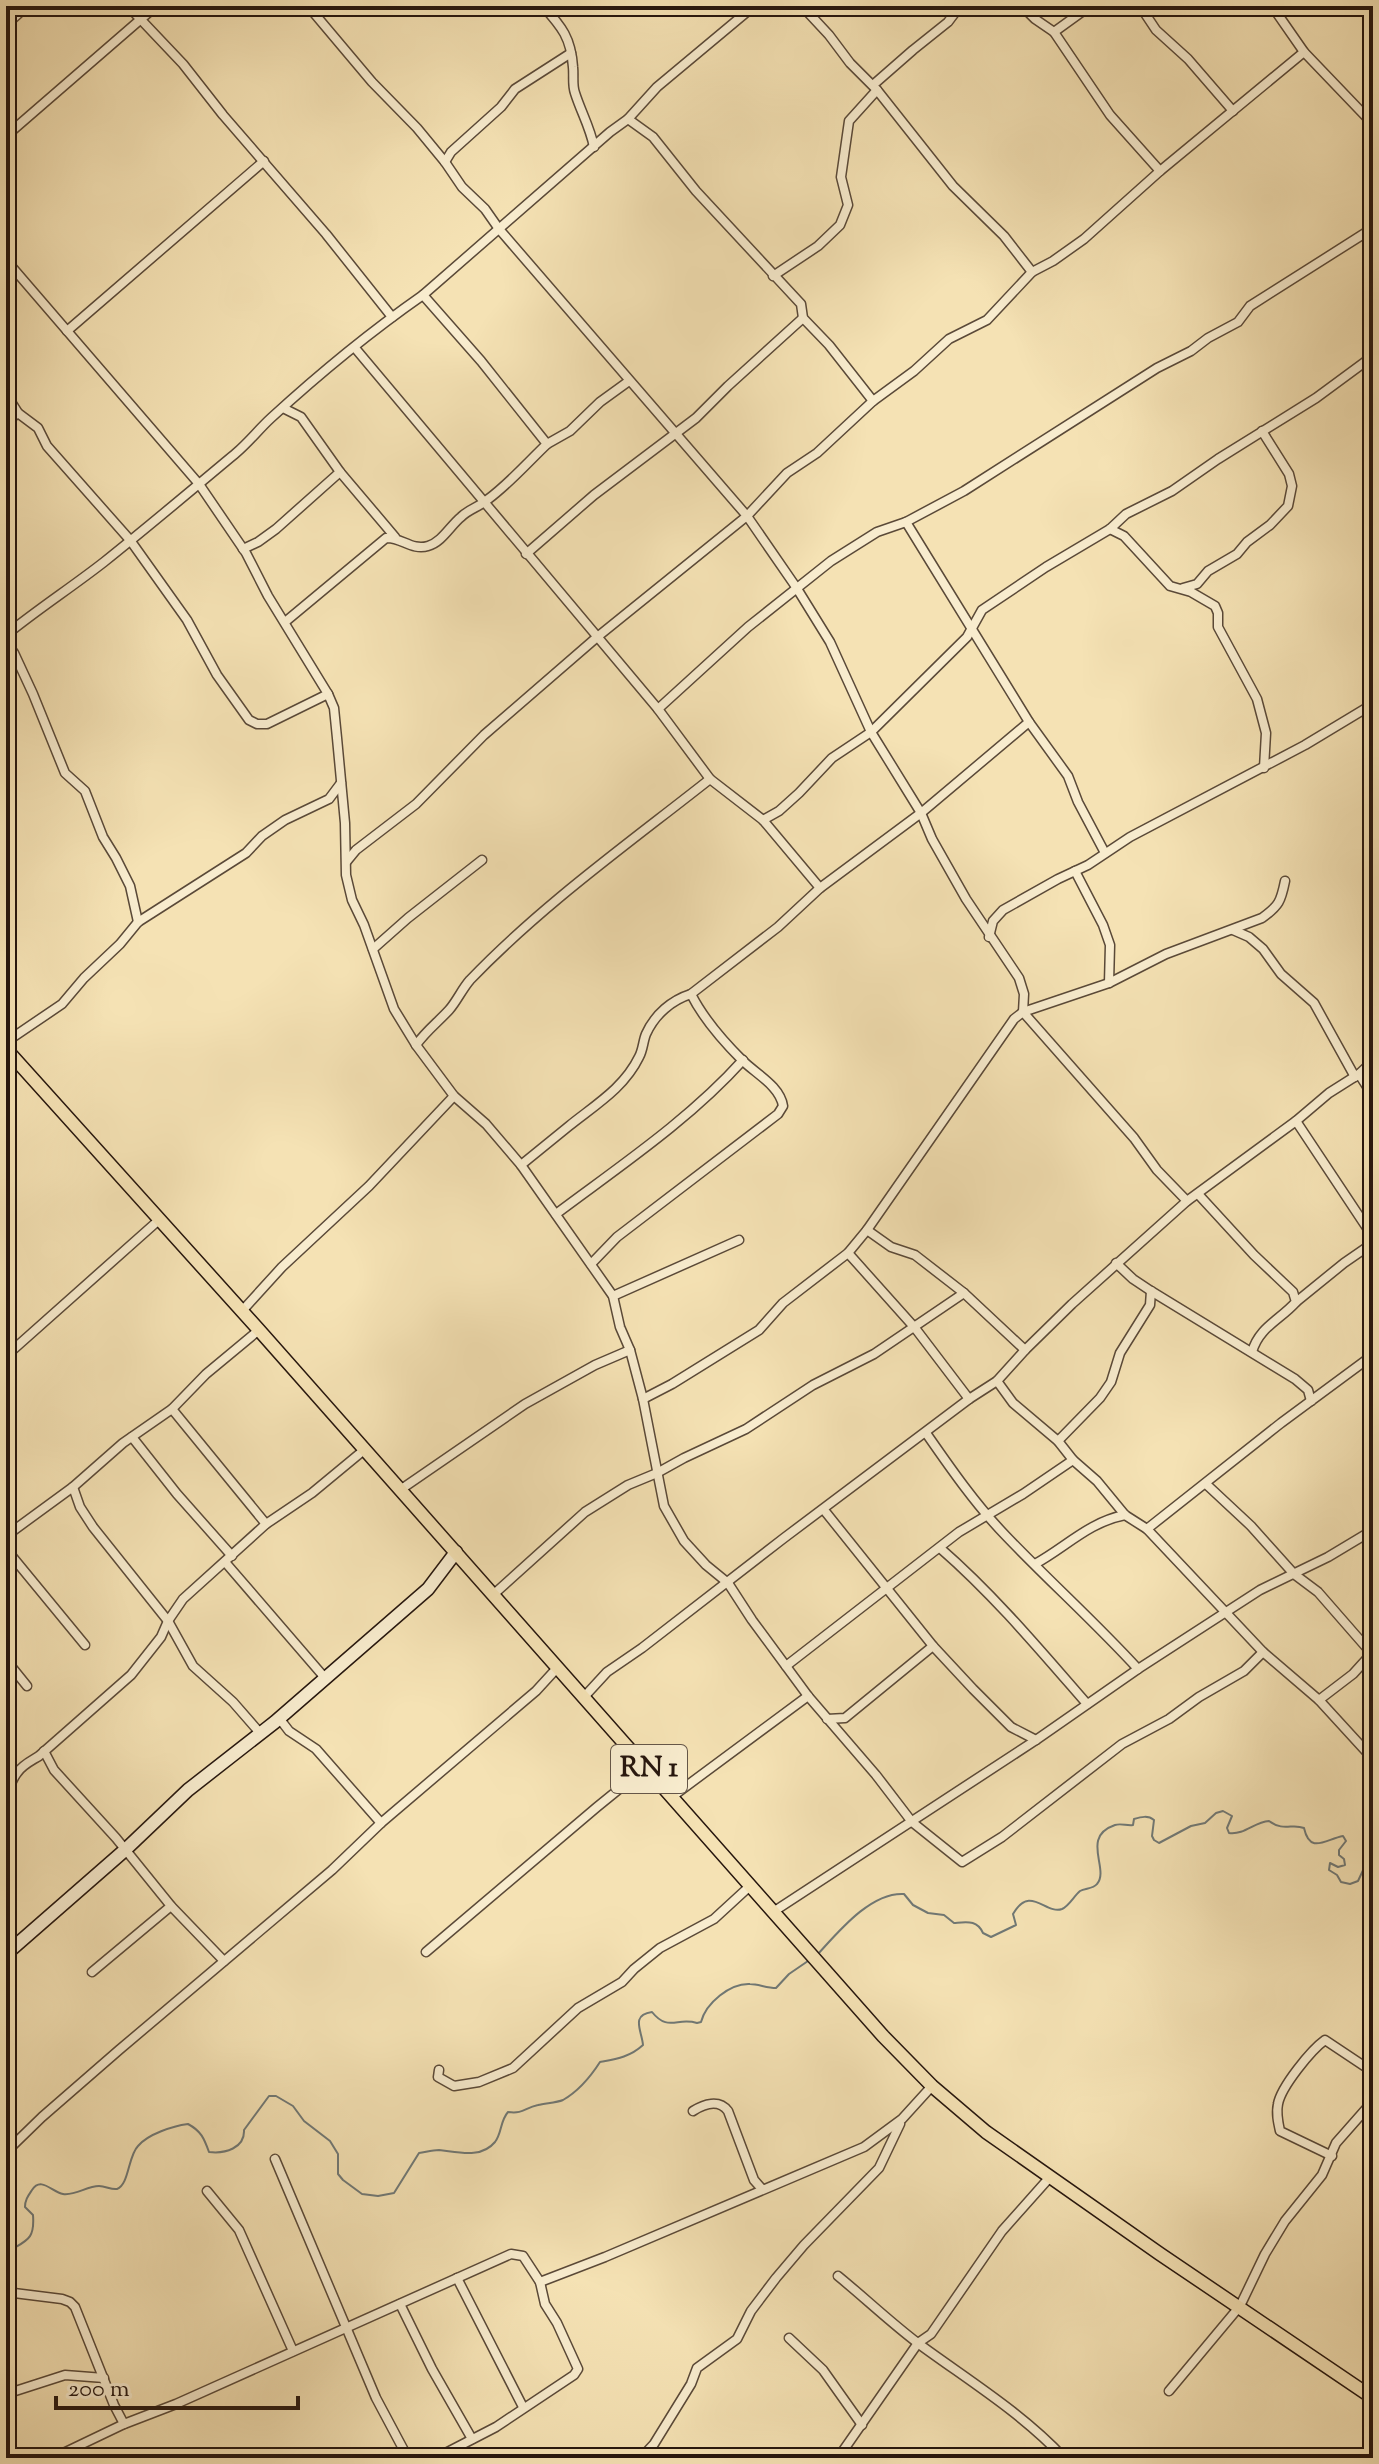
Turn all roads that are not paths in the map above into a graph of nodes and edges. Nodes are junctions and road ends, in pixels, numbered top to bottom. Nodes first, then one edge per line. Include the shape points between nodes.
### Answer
1 (27, 6) edge
2 (128, 6) edge
3 (156, 6) edge
4 (308, 6) edge
5 (543, 6) edge
6 (754, 6) edge
7 (802, 6) edge
8 (960, 6) edge
9 (1022, 6) edge
10 (1090, 6) edge
11 (1140, 6) edge
12 (1272, 6) edge
13 (140, 18) junction
14 (6, 25) edge
15 (1054, 32) junction
16 (1304, 52) junction
17 (571, 53) junction
18 (875, 88) junction
19 (1233, 111) junction
20 (628, 119) junction
21 (1373, 124) edge
22 (6, 136) edge
23 (594, 147) junction
24 (264, 161) junction
25 (445, 162) junction
26 (1160, 171) junction
27 (1373, 228) edge
28 (499, 229) junction
29 (6, 260) edge
30 (1032, 272) junction
31 (773, 276) junction
32 (423, 295) junction
33 (392, 317) junction
34 (803, 318) junction
35 (67, 331) junction
36 (355, 348) junction
37 (1373, 356) edge
38 (629, 381) junction
39 (6, 394) edge
40 (873, 401) junction
41 (283, 408) junction
42 (18, 413) junction
43 (6, 422) edge
44 (1262, 431) junction
45 (675, 435) junction
46 (547, 444) junction
47 (340, 472) junction
48 (199, 484) junction
49 (485, 502) junction
50 (747, 516) junction
51 (906, 522) junction
52 (1110, 529) junction
53 (395, 537) junction
54 (130, 540) junction
55 (243, 549) junction
56 (526, 554) junction
57 (796, 587) junction
58 (1181, 589) junction
59 (285, 622) junction
60 (971, 629) junction
61 (6, 635) edge
62 (596, 638) junction
63 (6, 642) edge
64 (328, 694) junction
65 (1373, 704) edge
66 (658, 709) junction
67 (1029, 722) junction
68 (871, 732) junction
69 (1264, 768) junction
70 (710, 779) junction
71 (341, 783) junction
72 (921, 813) junction
73 (763, 820) junction
74 (1105, 853) junction
75 (482, 860) dead end
76 (346, 862) junction
77 (1075, 871) junction
78 (1285, 881) dead end
79 (820, 888) junction
80 (138, 922) junction
81 (1233, 930) junction
82 (989, 937) junction
83 (373, 949) junction
84 (1109, 983) junction
85 (691, 994) junction
86 (1023, 1012) junction
87 (6, 1042) edge
88 (416, 1045) junction
89 (6, 1049) edge
90 (743, 1060) junction
91 (1373, 1061) edge
92 (1357, 1075) junction
93 (454, 1096) junction
94 (1373, 1096) edge
95 (1296, 1121) junction
96 (521, 1165) junction
97 (1198, 1194) junction
98 (1187, 1201) junction
99 (556, 1214) junction
100 (160, 1219) junction
101 (867, 1230) junction
102 (739, 1240) dead end
103 (1373, 1240) edge
104 (848, 1253) junction
105 (1116, 1263) junction
106 (591, 1264) junction
107 (1151, 1291) junction
108 (964, 1293) junction
109 (613, 1296) junction
110 (1296, 1302) junction
111 (242, 1311) junction
112 (915, 1328) junction
113 (259, 1330) junction
114 (630, 1350) junction
115 (1025, 1350) junction
116 (1252, 1352) junction
117 (1373, 1355) edge
118 (6, 1356) edge
119 (997, 1381) junction
120 (643, 1399) junction
121 (969, 1399) junction
122 (1311, 1401) junction
123 (172, 1409) junction
124 (926, 1433) junction
125 (132, 1437) junction
126 (1058, 1441) junction
127 (364, 1450) junction
128 (1073, 1460) junction
129 (657, 1473) junction
130 (1206, 1484) junction
131 (73, 1487) junction
132 (400, 1490) junction
133 (824, 1510) junction
134 (987, 1514) junction
135 (1125, 1515) junction
136 (266, 1524) junction
137 (1147, 1529) junction
138 (1373, 1530) edge
139 (6, 1536) edge
140 (940, 1548) junction
141 (6, 1549) edge
142 (456, 1552) junction
143 (229, 1559) junction
144 (1035, 1564) junction
145 (1294, 1574) junction
146 (728, 1583) junction
147 (886, 1587) junction
148 (494, 1594) junction
149 (1227, 1612) junction
150 (168, 1621) junction
151 (85, 1645) dead end
152 (933, 1646) junction
153 (1263, 1652) junction
154 (1373, 1653) edge
155 (6, 1660) edge
156 (786, 1666) junction
157 (558, 1667) junction
158 (1138, 1669) junction
159 (325, 1678) junction
160 (27, 1686) dead end
161 (808, 1696) junction
162 (584, 1697) junction
163 (1319, 1700) junction
164 (1087, 1704) junction
165 (279, 1718) junction
166 (827, 1719) junction
167 (260, 1733) junction
168 (1036, 1740) junction
169 (44, 1751) junction
170 (1373, 1759) edge
171 (650, 1770) junction
172 (6, 1790) edge
173 (673, 1796) junction
174 (912, 1822) junction
175 (381, 1823) junction
176 (125, 1850) junction
177 (751, 1885) junction
178 (171, 1906) junction
179 (773, 1912) junction
180 (426, 1952) dead end
181 (6, 1954) edge
182 (224, 1961) junction
183 (92, 1972) dead end
184 (439, 2070) dead end
185 (1373, 2072) edge
186 (932, 2086) junction
187 (1373, 2101) edge
188 (693, 2111) dead end
189 (902, 2119) junction
190 (6, 2152) edge
191 (1332, 2156) junction
192 (275, 2159) dead end
193 (1050, 2177) junction
194 (762, 2189) junction
195 (207, 2191) dead end
196 (838, 2276) dead end
197 (457, 2278) junction
198 (540, 2282) junction
199 (6, 2292) edge
200 (400, 2304) junction
201 (1240, 2306) junction
202 (346, 2327) junction
203 (789, 2338) dead end
204 (918, 2343) junction
205 (293, 2351) junction
206 (104, 2378) junction
207 (1169, 2391) dead end
208 (6, 2394) edge
209 (1373, 2398) edge
210 (523, 2407) junction
211 (124, 2424) junction
212 (862, 2425) junction
213 (472, 2439) junction
214 (57, 2457) edge
215 (408, 2458) edge
216 (436, 2458) edge
217 (641, 2458) edge
218 (838, 2458) edge
219 (1064, 2458) edge

1 - 14 street
2 - 13 street
3 - 13 street
4 - 25 street
5 - 17 street via 560,24
6 - 20 street via 657,87
7 - 18 street
8 - 18 street
9 - 15 street
10 - 15 street
11 - 19 street
12 - 16 street
13 - 22 street
13 - 24 street
15 - 26 street via 1110,115
16 - 19 street
16 - 21 street
17 - 23 street via 573,90
17 - 25 street via 515,89
18 - 30 street via 953,186
18 - 31 street via 849,121 841,177 848,205 840,225
19 - 26 street
20 - 23 street
20 - 31 street via 653,137
23 - 28 street
24 - 33 street
24 - 35 street
25 - 28 street
26 - 30 street via 1084,239
27 - 51 street via 1250,306 1238,322
28 - 32 street
28 - 38 street
29 - 35 street
30 - 40 street via 987,320 949,339
31 - 34 street via 801,304
32 - 33 street
32 - 46 street
33 - 36 street
34 - 40 street
34 - 45 street
35 - 48 street
36 - 41 street
36 - 49 street
37 - 44 street
38 - 45 street
38 - 46 street
39 - 42 street
40 - 50 street via 787,473
41 - 47 street via 301,417
41 - 48 street
42 - 43 street
42 - 54 street via 38,428 47,446
44 - 52 street
44 - 58 street via 1289,474 1288,506 1237,554 1197,584
45 - 50 street
45 - 56 street
46 - 49 street
47 - 53 street
47 - 55 street via 276,529
48 - 54 street
48 - 55 street
49 - 53 street via 429,546 415,547
49 - 56 street
50 - 57 street
50 - 62 street
51 - 57 street via 852,546
51 - 60 street
52 - 58 street via 1124,536 1170,586
52 - 60 street via 995,600
53 - 59 street via 386,538
54 - 61 street
54 - 64 street via 249,720 267,724
55 - 59 street
56 - 62 street
57 - 66 street
57 - 68 street via 830,642
58 - 69 street via 1215,606 1218,627 1257,699 1266,733
59 - 64 street
60 - 67 street
60 - 68 street
62 - 66 street
62 - 76 street
63 - 80 street via 65,773 85,791 130,886
64 - 71 street
65 - 69 street
66 - 70 street
67 - 72 street
67 - 74 street via 1068,776
68 - 72 street
68 - 73 street via 832,758
69 - 74 street
70 - 73 street
70 - 88 street via 526,928 469,981
71 - 76 street
71 - 80 street via 329,799 285,820 246,853
72 - 79 street
72 - 82 street
73 - 79 street
74 - 77 street
75 - 83 street
76 - 83 street via 352,900
77 - 82 street via 1003,910
77 - 84 street via 1110,945
78 - 81 street via 1273,910
79 - 85 street
80 - 87 street via 62,1004
81 - 84 street via 1166,954
81 - 92 street via 1263,949 1281,974 1314,1003
82 - 86 street via 1019,978
83 - 88 street via 394,1009
84 - 86 street
85 - 90 street
85 - 96 street via 661,1012 625,1080
86 - 98 street
86 - 101 street
88 - 93 street
89 - 100 main road, RN 1
90 - 99 street via 721,1085
90 - 106 street via 782,1098 778,1114 617,1237
91 - 92 street
92 - 94 street
92 - 95 street
93 - 96 street
93 - 111 street
95 - 97 street
95 - 103 street
96 - 99 street
97 - 98 street
97 - 110 street via 1293,1292
98 - 105 street
99 - 106 street
100 - 111 main road, RN 1
100 - 118 street
101 - 104 street
101 - 108 street via 915,1255
102 - 109 street
103 - 110 street
104 - 112 street
104 - 120 street via 783,1303 759,1330
105 - 107 street
105 - 115 street
106 - 109 street
107 - 116 street
107 - 126 street via 1150,1305 1120,1353 1111,1382
108 - 112 street
108 - 115 street
109 - 114 street
110 - 116 street via 1267,1326
111 - 113 main road, RN 1
112 - 121 street
112 - 129 street via 746,1429
113 - 123 street
113 - 127 main road, RN 1
114 - 120 street
114 - 132 street via 525,1404
115 - 119 street
116 - 122 street via 1295,1379 1308,1390
117 - 122 street
119 - 121 street
119 - 126 street via 1013,1403
120 - 129 street
121 - 124 street
122 - 130 street
123 - 125 street
123 - 136 street
124 - 133 street
124 - 134 street
125 - 131 street
125 - 143 street
126 - 128 street
127 - 132 main road, RN 1
127 - 136 street
128 - 134 street
128 - 135 street
129 - 146 street via 664,1506 684,1541
129 - 148 street via 585,1512
130 - 137 street
130 - 145 street
131 - 139 street
131 - 150 street via 93,1527
132 - 142 main road, RN 1
133 - 146 street
133 - 147 street
134 - 140 street
134 - 144 street
135 - 137 street
135 - 144 street via 1093,1525
136 - 143 street
137 - 149 street
138 - 145 street
140 - 147 street
140 - 164 street via 1012,1618
141 - 151 street
142 - 148 main road, RN 1
142 - 159 street via 428,1589
143 - 150 street via 183,1599
143 - 159 street
144 - 158 street
145 - 149 street
145 - 154 street via 1318,1592
146 - 156 street
146 - 162 street via 607,1672
147 - 152 street
147 - 156 street
148 - 157 main road, RN 1
149 - 153 street
149 - 158 street
150 - 167 street via 193,1666
150 - 169 street via 131,1675
152 - 166 street via 845,1718
152 - 168 street via 1001,1719
153 - 163 street
153 - 174 street via 1236,1676 1122,1744 962,1862
154 - 163 street
155 - 160 street
156 - 161 street
157 - 162 main road, RN 1
157 - 175 street
158 - 164 street
159 - 165 street
161 - 166 street
161 - 173 street
162 - 171 main road, RN 1
163 - 170 street
164 - 168 street
165 - 167 street
165 - 175 street via 316,1749
166 - 174 street
167 - 176 street via 188,1790
168 - 174 street
169 - 172 street via 24,1764
169 - 176 street via 54,1770
171 - 173 main road, RN 1
171 - 180 street via 597,1807
173 - 177 main road, RN 1
174 - 179 street
175 - 182 street
176 - 178 street
176 - 181 street
177 - 179 main road, RN 1
177 - 184 street via 714,1919 660,1948 622,1982 578,2008 513,2068 454,2086 438,2077
178 - 182 street
178 - 183 street
179 - 186 main road, RN 1
182 - 190 street
185 - 191 street via 1325,2040 1281,2094 1280,2131
186 - 189 street
186 - 193 main road, RN 1
187 - 191 street via 1336,2143
188 - 194 street via 724,2105
189 - 194 street via 864,2147
189 - 217 street via 879,2168 776,2278 737,2339 697,2368
191 - 201 street via 1265,2254
192 - 202 street
193 - 201 main road, RN 1
193 - 204 street via 1002,2231 931,2334
194 - 198 street
195 - 205 street via 239,2230
196 - 204 street
197 - 198 street via 511,2254 523,2256
197 - 200 street
197 - 210 street
198 - 210 street via 545,2304 578,2369
199 - 206 street via 70,2302
200 - 202 street
200 - 213 street
201 - 207 street
201 - 209 main road, RN 1
202 - 205 street
202 - 215 street
203 - 212 street via 823,2370
204 - 212 street
204 - 219 street
205 - 211 street
206 - 208 street via 65,2375
206 - 211 street
210 - 213 street
211 - 214 street
212 - 218 street
213 - 216 street

